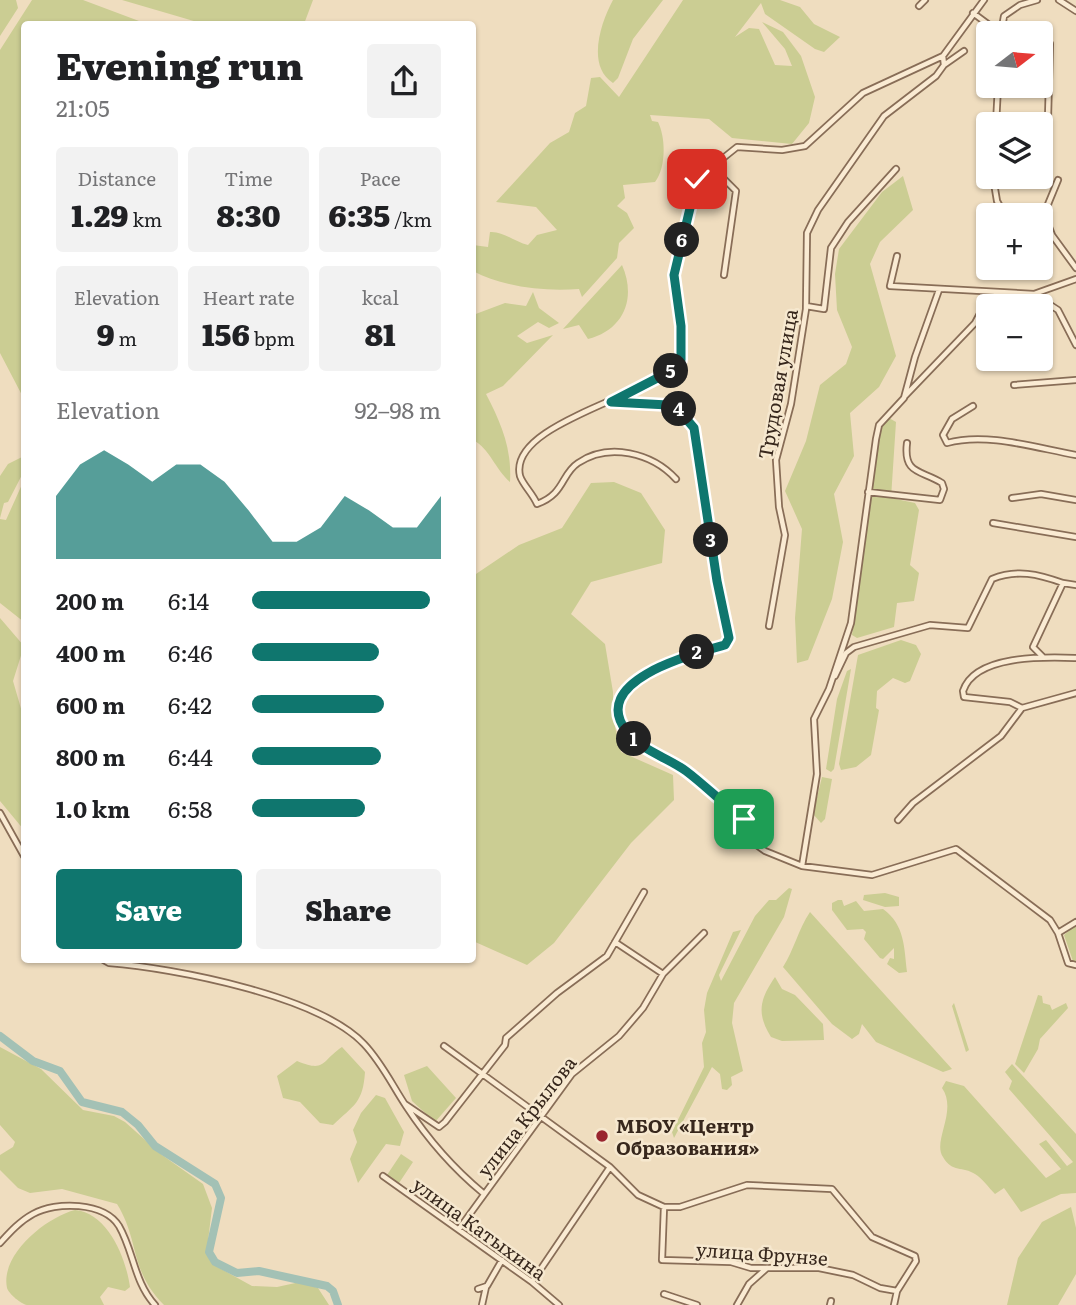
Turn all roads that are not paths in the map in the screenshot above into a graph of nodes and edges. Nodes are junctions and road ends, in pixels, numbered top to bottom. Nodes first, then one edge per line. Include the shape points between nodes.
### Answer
1 (925, 0) edge
2 (984, 0) edge
3 (1037, 0) edge
4 (1059, 0) edge
5 (919, 6) dead end
6 (1076, 11) edge
7 (973, 13) junction
8 (984, 21) edge
9 (1003, 21) edge
10 (964, 51) dead end
11 (943, 56) junction
12 (944, 65) junction
13 (711, 166) junction
14 (896, 169) dead end
15 (1058, 180) dead end
16 (897, 256) dead end
17 (1076, 268) edge
18 (724, 275) dead end
19 (1076, 279) edge
20 (939, 290) junction
21 (991, 293) junction
22 (1034, 294) joint
23 (806, 306) junction
24 (1053, 307) edge
25 (1076, 345) edge
26 (1076, 380) edge
27 (1014, 385) dead end
28 (904, 398) junction
29 (611, 402) junction
30 (972, 406) dead end
31 (907, 443) dead end
32 (1076, 455) edge
33 (676, 478) dead end
34 (868, 492) junction
35 (1012, 498) dead end
36 (1076, 500) edge
37 (993, 523) dead end
38 (1076, 537) edge
39 (1063, 583) junction
40 (1076, 585) edge
41 (769, 626) dead end
42 (1043, 657) junction
43 (1076, 658) edge
44 (829, 689) junction
45 (1076, 693) edge
46 (1022, 708) junction
47 (0, 813) edge
48 (898, 820) dead end
49 (21, 845) edge
50 (802, 866) junction
51 (644, 892) dead end
52 (1076, 922) edge
53 (704, 933) dead end
54 (1058, 933) junction
55 (615, 942) junction
56 (109, 963) edge
57 (1076, 965) edge
58 (663, 974) junction
59 (444, 1045) dead end
60 (482, 1075) junction
61 (404, 1103) junction
62 (540, 1117) junction
63 (610, 1167) junction
64 (383, 1176) dead end
65 (484, 1193) junction
66 (664, 1207) junction
67 (459, 1229) junction
68 (0, 1242) edge
69 (502, 1260) junction
70 (768, 1267) junction
71 (532, 1282) junction
72 (487, 1286) junction
73 (478, 1289) dead end
74 (897, 1291) junction
75 (664, 1294) dead end
76 (155, 1305) edge
77 (482, 1305) edge
78 (559, 1305) edge
79 (697, 1305) edge
80 (737, 1305) edge
81 (894, 1305) edge

1 - 5 street
2 - 7 street
3 - 9 street via 1020,5
4 - 6 street
7 - 8 street
7 - 11 street
10 - 12 street, Трудовая улица
11 - 12 street
11 - 13 street via 863,93 805,146 782,150 737,147
12 - 23 street, Трудовая улица via 884,116 818,210 805,245
13 - 18 street via 736,191
13 - 29 street via 697,179 674,275 681,360 671,371
14 - 23 street via 831,248 824,309
15 - 17 street via 1044,214 1052,235
16 - 20 street via 890,286
19 - 22 street
20 - 21 street
20 - 28 street
21 - 22 street
21 - 28 street via 975,323
23 - 41 street, Трудовая улица via 776,460 785,536
24 - 25 street
26 - 27 street
28 - 34 street via 879,425
29 - 33 street via 559,423 524,457 520,476 537,504 561,488 576,464 610,450 665,466
29 - 50 street via 668,405 677,408 694,428 729,638 725,645 674,661 625,689 619,698 621,720 637,742 687,772 744,819 758,846
30 - 32 street via 949,424 943,435 947,443 1008,443
31 - 34 street via 905,454 911,467 942,483 940,500
34 - 44 street via 851,623
35 - 36 street via 1041,494
37 - 38 street
39 - 40 street
39 - 42 street via 1033,647
39 - 44 street via 1020,572 992,579 968,628 930,625 853,648 846,653
42 - 43 street
42 - 46 street via 1011,659 990,667 964,686 964,697 1010,702
44 - 50 street via 814,719 817,774
45 - 46 street
46 - 48 street via 1001,736 913,803
47 - 49 street
50 - 54 street via 872,875 956,849 1039,911
51 - 55 street
52 - 54 street
53 - 58 street, улица Крылова
54 - 57 street via 1068,963
55 - 58 street
55 - 60 street via 600,963 506,1038
56 - 61 street, улица Катыхина via 182,972 278,998 349,1030 384,1069
58 - 62 street, улица Крылова via 629,1026 584,1062
59 - 60 street
60 - 61 street via 439,1127
60 - 62 street
61 - 65 street, улица Катыхина via 463,1177
62 - 63 street
62 - 65 street, улица Крылова
63 - 66 street via 638,1195
63 - 71 street
64 - 67 street, улица Катыхина
65 - 67 street, улица Крылова
66 - 70 street, улица Фрунзе via 662,1260
66 - 74 street via 680,1207 747,1185 832,1189 872,1237 915,1256
67 - 69 street, улица Катыхина
68 - 76 street via 34,1213 49,1208 96,1210 118,1226 140,1286
69 - 71 street, улица Катыхина
69 - 72 street
70 - 74 street, улица Фрунзе via 818,1268
70 - 80 street via 749,1284
71 - 78 street, улица Катыхина
72 - 73 street
72 - 77 street
74 - 81 street
75 - 79 street

